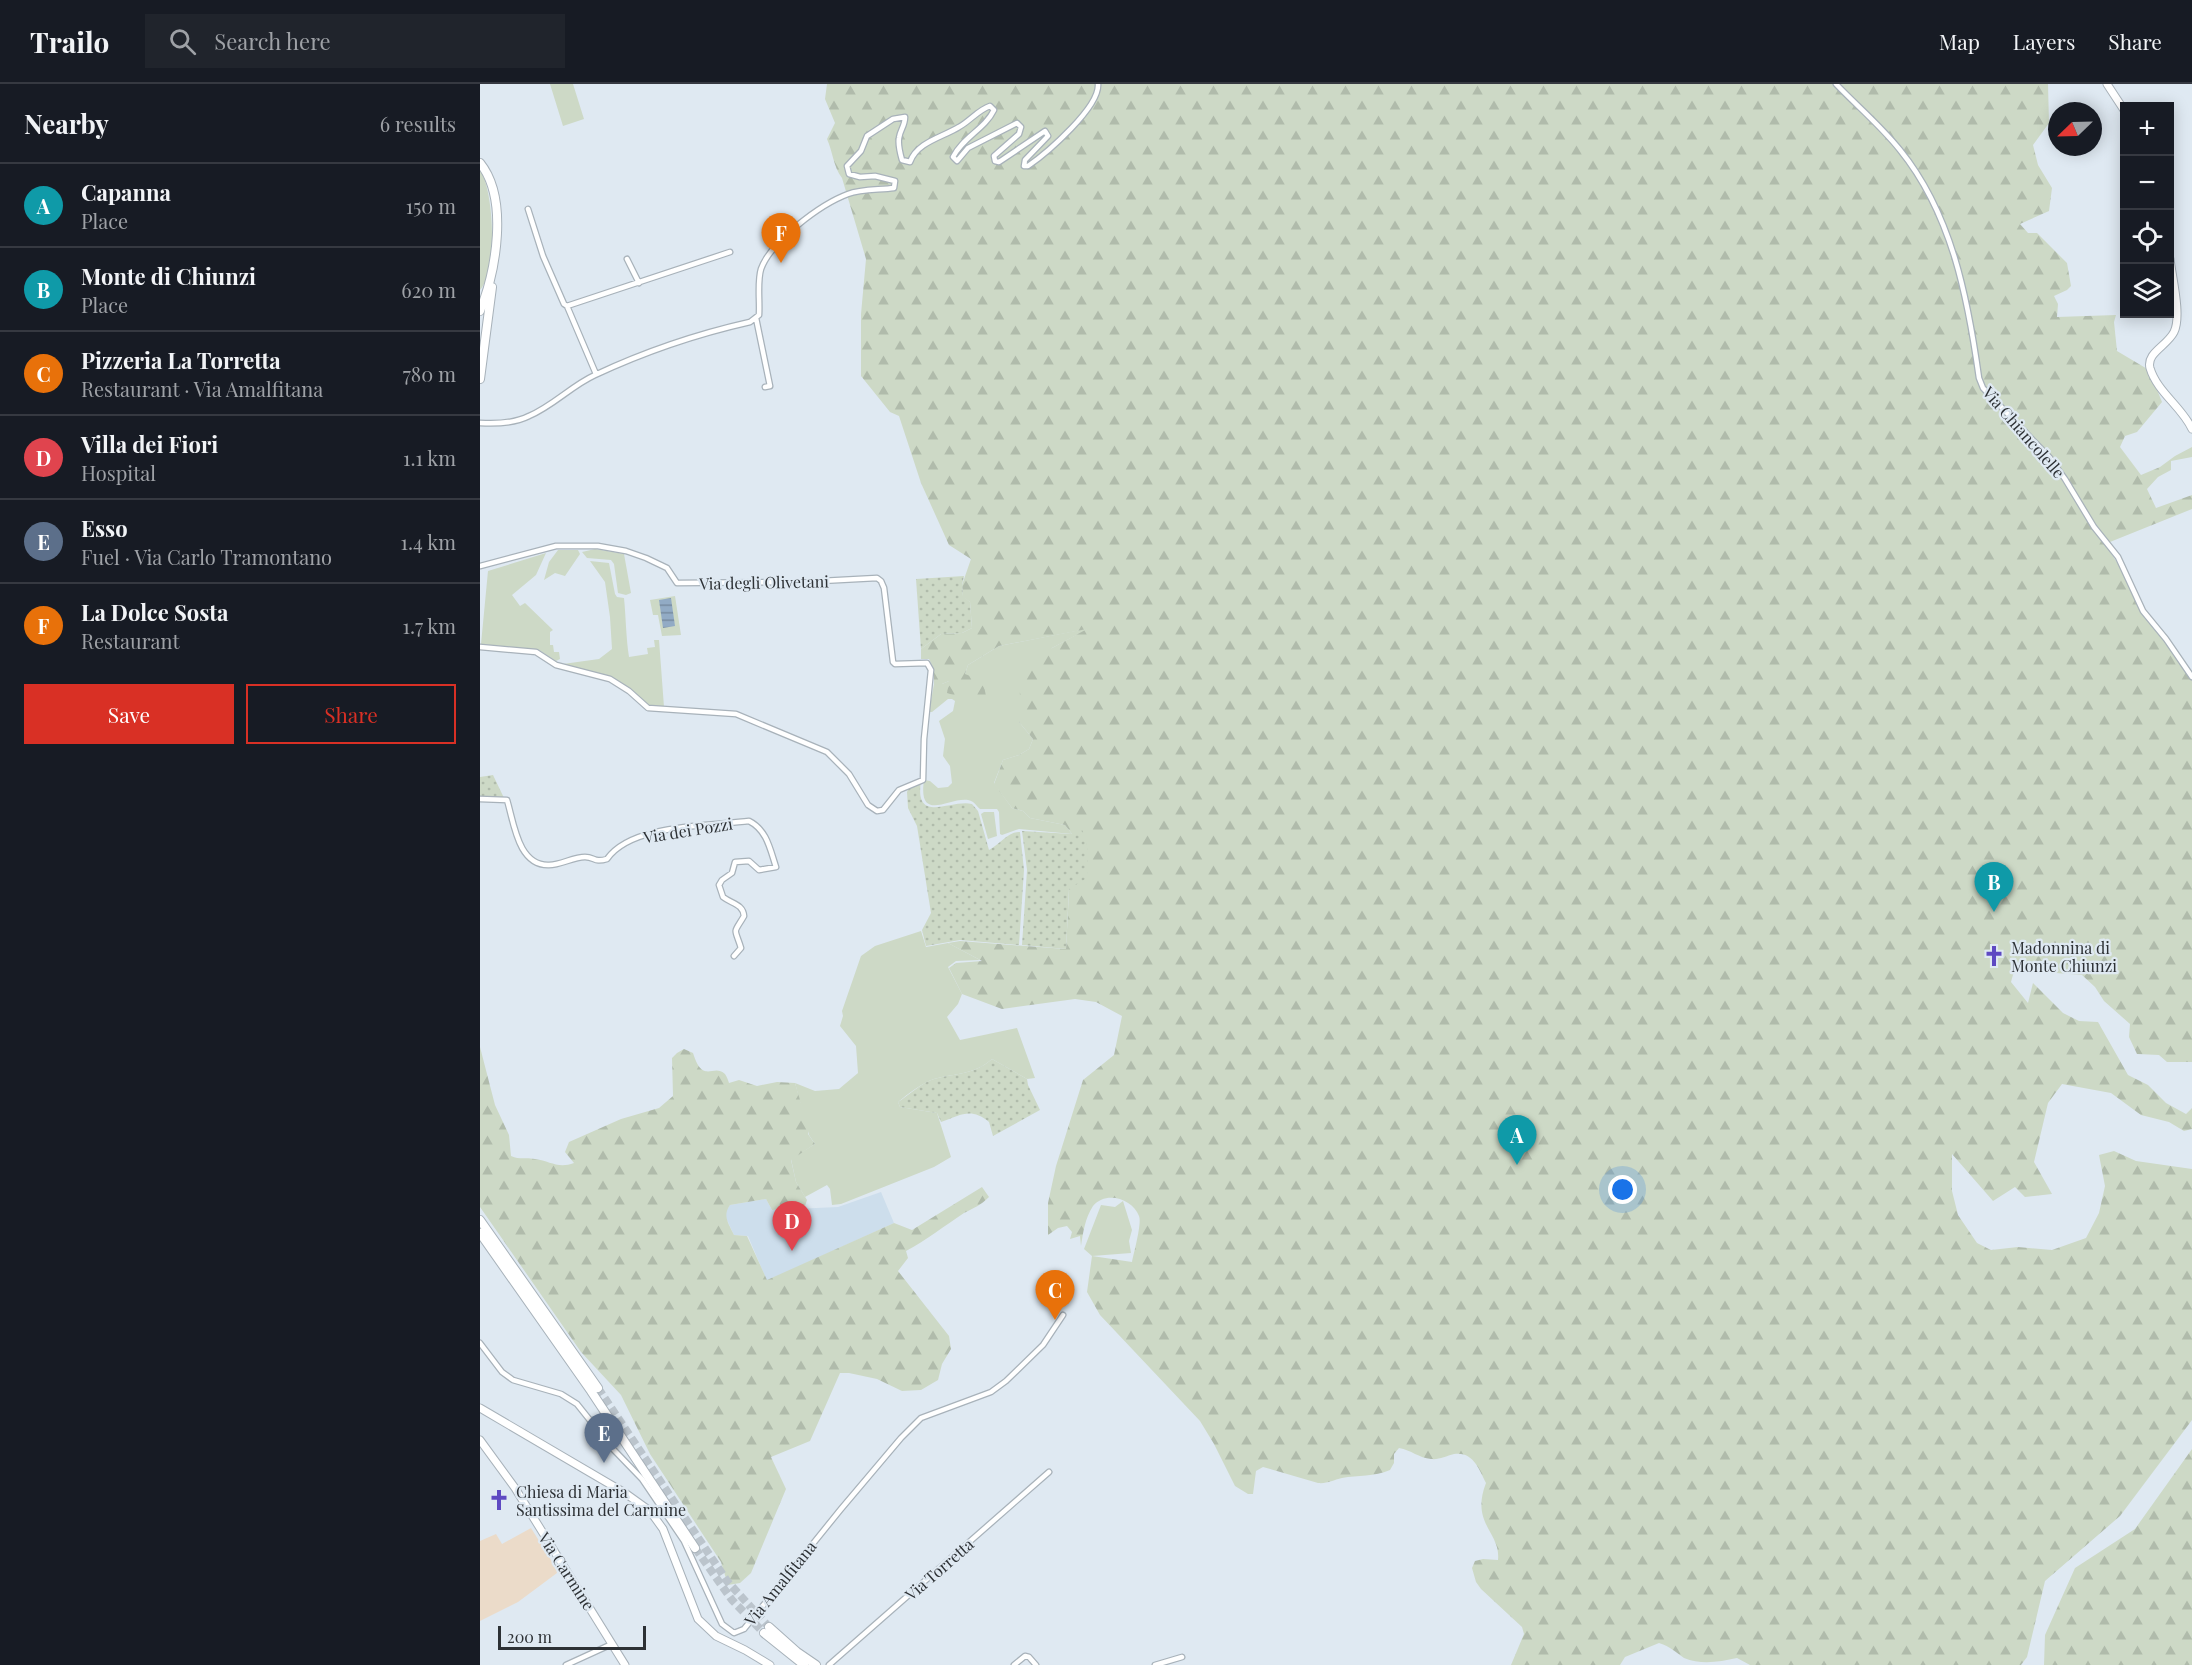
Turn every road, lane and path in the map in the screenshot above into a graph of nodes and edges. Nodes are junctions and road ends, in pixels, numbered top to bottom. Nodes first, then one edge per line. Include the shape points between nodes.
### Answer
1 (1098, 84) edge
2 (1836, 84) edge
3 (2107, 84) edge
4 (2120, 104) edge
5 (480, 163) edge
6 (528, 209) dead end
7 (730, 252) dead end
8 (496, 253) junction
9 (627, 259) dead end
10 (2170, 264) edge
11 (639, 283) junction
12 (567, 306) junction
13 (480, 310) edge
14 (756, 318) junction
15 (596, 374) junction
16 (480, 379) edge
17 (765, 387) dead end
18 (480, 423) edge
19 (2192, 429) edge
20 (480, 566) edge
21 (480, 647) edge
22 (2192, 677) edge
23 (480, 799) edge
24 (734, 956) dead end
25 (480, 1220) edge
26 (480, 1233) edge
27 (1063, 1315) dead end
28 (480, 1342) edge
29 (598, 1388) tunnel mouth
30 (480, 1410) edge
31 (480, 1440) edge
32 (1049, 1472) dead end
33 (695, 1548) tunnel mouth
34 (612, 1644) junction
35 (1182, 1657) dead end
36 (566, 1665) edge
37 (625, 1665) edge
38 (770, 1665) edge
39 (804, 1665) edge
40 (816, 1665) edge
41 (829, 1665) edge
42 (1014, 1665) edge
43 (1036, 1665) edge
44 (1155, 1665) edge

1 - 14 street via 1098,93 1070,129 1050,151 1028,166 1024,166 1025,160 1048,136 1045,131 999,162 995,160 994,156 1019,134 1022,127 1017,123 968,148 957,161 953,157 959,145 990,118 994,110 990,106 936,138 910,162 900,155 899,137 905,117 893,119 867,136 861,151 847,166 849,174 895,181 894,188 849,194 787,235 760,271
2 - 22 street, Via Chiancolelle via 1900,150 1932,201 1957,265 1983,388 2050,458 2094,527 2118,556 2143,611
3 - 4 street
5 - 8 highway via 493,191
6 - 12 street via 543,256
7 - 11 street
8 - 13 highway
8 - 16 highway
9 - 11 street
10 - 19 street via 2177,314 2175,330 2154,353 2150,366 2155,379
11 - 12 street
12 - 15 street
14 - 15 street via 698,334
14 - 17 street via 770,386
15 - 18 street via 528,417
20 - 21 street, Via degli Olivetani via 556,546 598,546 646,558 667,568 677,583 877,579 885,597 893,662 927,663 931,670 923,780 899,790 883,810 876,811 849,774 826,752 736,714 648,708 610,679 556,665 536,652
23 - 24 street, Via dei Pozzi via 507,800 524,853 541,865 586,857 597,862 644,835 749,821 758,826 776,867 759,870 749,861 735,862 732,873 719,885 723,897 740,906 744,913 735,931 741,948
25 - 29 highway
26 - 33 highway
27 - 28 street, Via Amalfitana via 1042,1345 991,1392 921,1418 744,1629 734,1633 722,1624 695,1560 660,1505 577,1404 561,1394 513,1380 502,1372
30 - 38 street via 650,1511 663,1529 698,1619 716,1636
31 - 34 street, Via Carmine via 515,1488
32 - 41 street, Via Torretta
34 - 36 street
34 - 37 street, Via Carmine
35 - 44 street
39 - 40 highway via 766,1630
42 - 43 street via 1025,1656

